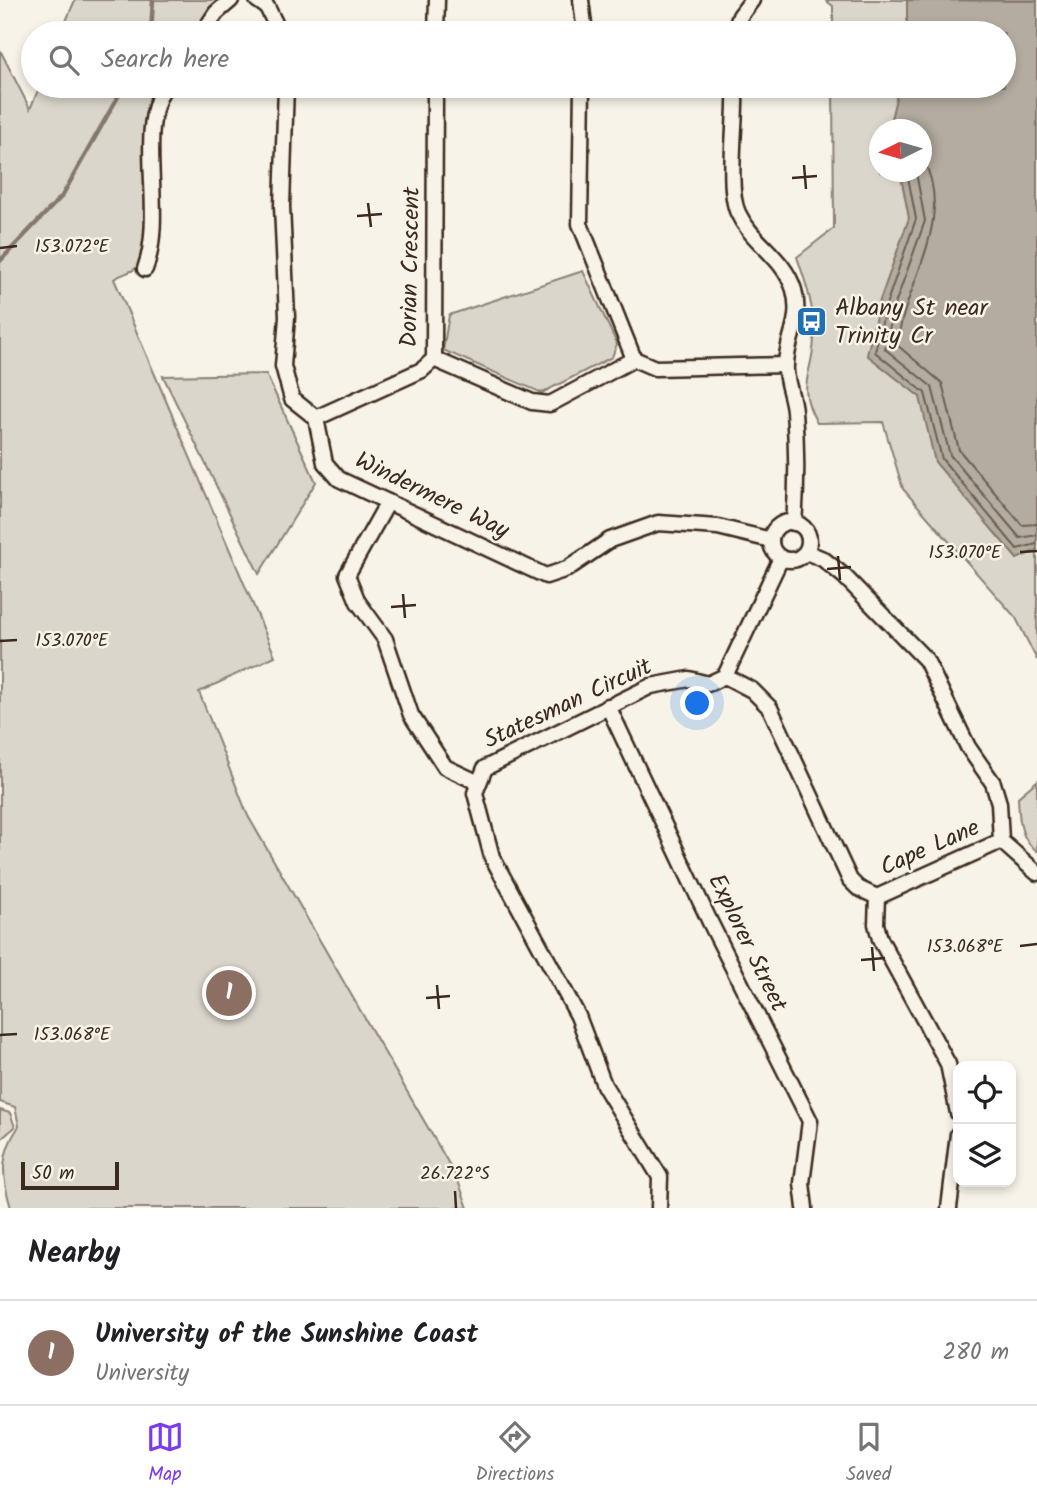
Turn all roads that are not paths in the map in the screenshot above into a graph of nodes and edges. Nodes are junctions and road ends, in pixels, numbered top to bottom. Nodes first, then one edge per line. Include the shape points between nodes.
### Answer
1 (231, 0) edge
2 (257, 0) edge
3 (436, 0) edge
4 (581, 0) edge
5 (752, 0) edge
6 (210, 21) edge
7 (274, 21) edge
8 (436, 21) edge
9 (584, 21) edge
10 (738, 21) edge
11 (159, 98) edge
12 (286, 98) edge
13 (435, 98) edge
14 (582, 98) edge
15 (735, 98) edge
16 (145, 269) dead end
17 (434, 359) junction
18 (634, 359) junction
19 (786, 365) junction
20 (316, 418) junction
21 (388, 502) junction
22 (794, 523) junction
23 (771, 540) junction
24 (806, 552) junction
25 (781, 558) junction
26 (725, 676) junction
27 (608, 706) junction
28 (477, 782) junction
29 (1001, 841) junction
30 (1037, 873) edge
31 (877, 897) junction
32 (953, 1088) edge
33 (953, 1176) edge
34 (659, 1208) edge
35 (805, 1208) edge
36 (949, 1208) edge

1 - 6 street
2 - 7 street
3 - 8 street
4 - 9 street
5 - 10 street
11 - 16 street via 152,113 154,238
12 - 20 street via 282,206 287,317 282,366 292,400
13 - 17 street, Dorian Crescent
14 - 18 street via 580,224
15 - 19 street via 734,202 751,233 780,262 794,290 796,324
17 - 18 street via 532,402 550,404
17 - 20 street, Dorian Crescent via 422,370
18 - 19 street via 655,368
19 - 22 street via 794,407
20 - 21 street, Windermere Way via 325,463 339,479
21 - 23 street, Windermere Way via 546,576 568,569 610,540 658,523 718,527
21 - 28 street via 347,575 358,602 385,639 411,715 445,767
22 - 23 street via 780,525
22 - 24 street via 807,532
23 - 25 street
24 - 25 street via 794,560
24 - 29 street via 844,576 926,660 968,747 993,783
25 - 26 street
26 - 27 street, Statesman Circuit via 708,684 689,679 661,683
26 - 31 street via 751,690 769,708 850,880
27 - 28 street, Statesman Circuit via 485,768
27 - 35 street, Explorer Street via 810,1121 802,1184
28 - 34 street, Statesman Circuit via 475,793 492,857 578,1016 609,1095 660,1177
29 - 30 street
29 - 31 street, Cape Lane
31 - 32 street via 880,939 948,1064
33 - 36 street

